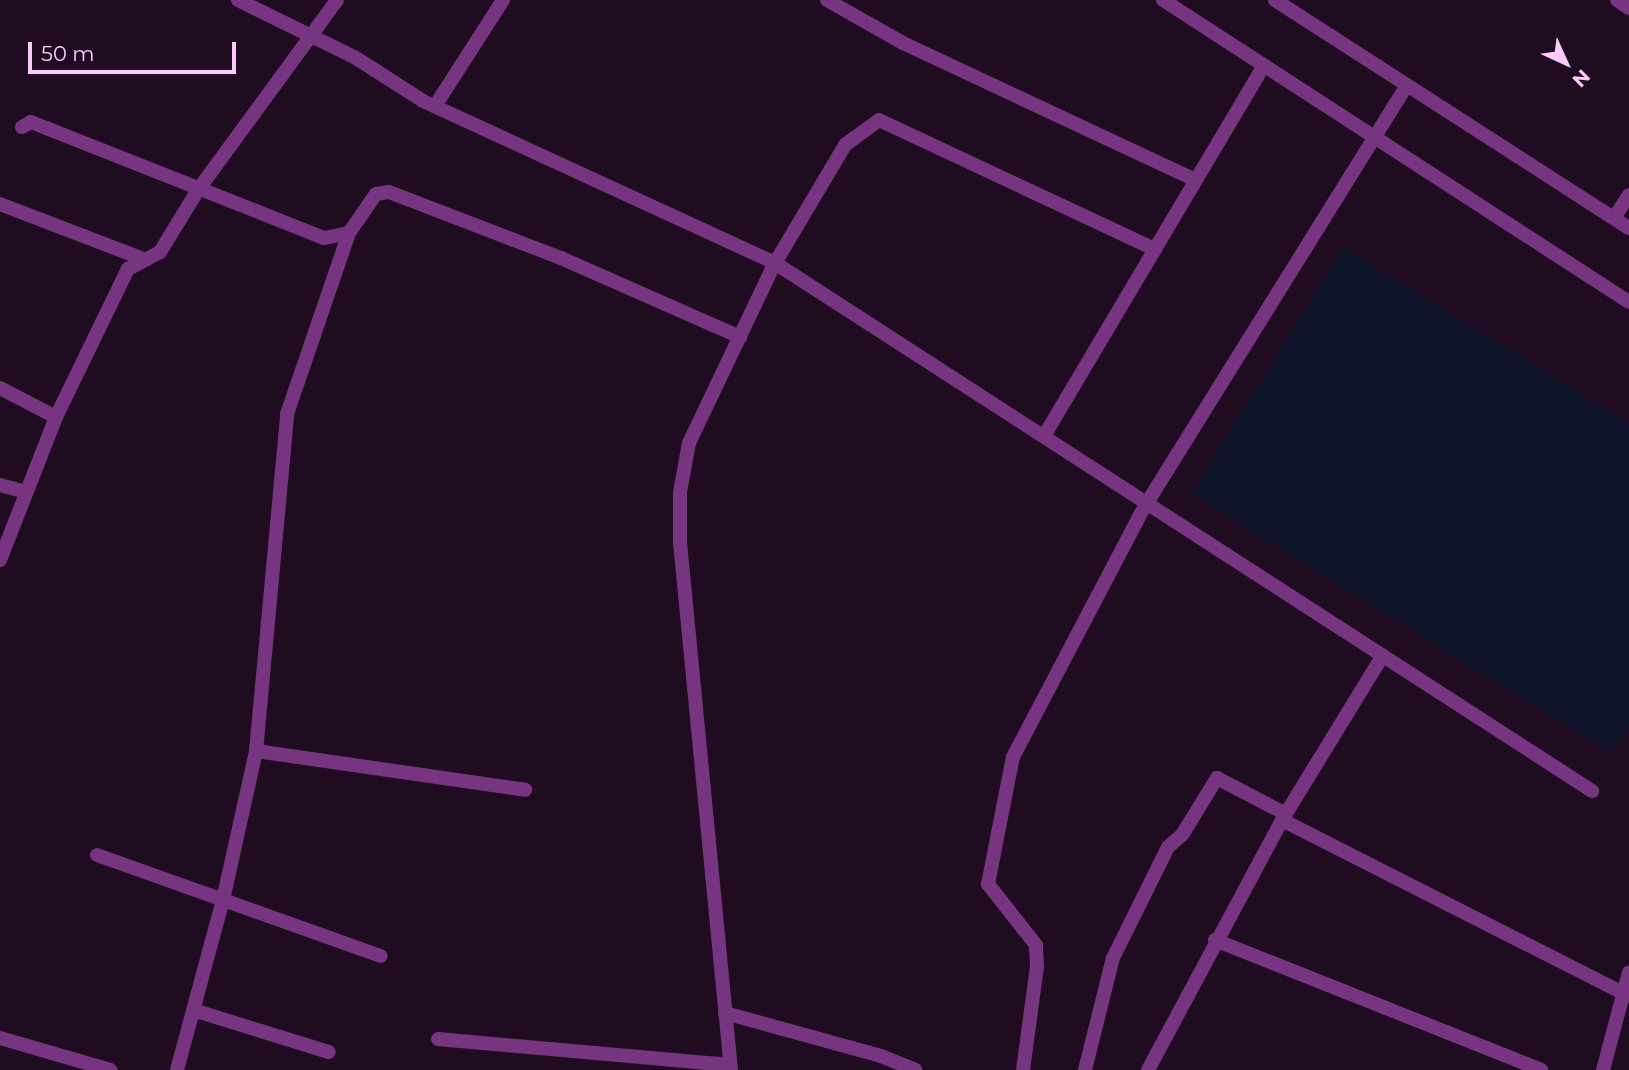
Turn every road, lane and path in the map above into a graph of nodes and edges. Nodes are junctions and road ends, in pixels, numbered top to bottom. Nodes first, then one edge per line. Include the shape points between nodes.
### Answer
1 (238, 0) edge
2 (337, 0) edge
3 (503, 0) edge
4 (827, 0) edge
5 (1163, 0) edge
6 (1617, 0) edge
7 (1283, 2) edge
8 (1629, 8) edge
9 (310, 35) junction
10 (1264, 66) junction
11 (1406, 86) junction
12 (435, 106) junction
13 (22, 127) dead end
14 (1376, 138) junction
15 (1196, 180) junction
16 (198, 190) junction
17 (1629, 195) edge
18 (0, 204) edge
19 (1615, 218) junction
20 (1629, 228) edge
21 (349, 233) junction
22 (1155, 249) junction
23 (143, 259) junction
24 (775, 262) junction
25 (1629, 302) edge
26 (740, 337) junction
27 (0, 388) edge
28 (56, 417) junction
29 (1044, 436) junction
30 (0, 485) edge
31 (26, 492) junction
32 (1146, 506) junction
33 (0, 560) edge
34 (1383, 655) junction
35 (256, 751) junction
36 (526, 790) dead end
37 (1592, 791) dead end
38 (1284, 817) junction
39 (97, 855) dead end
40 (223, 900) junction
41 (1215, 940) junction
42 (381, 956) dead end
43 (1629, 972) edge
44 (1626, 995) edge
45 (193, 1010) junction
46 (725, 1013) junction
47 (0, 1038) edge
48 (438, 1039) dead end
49 (330, 1052) dead end
50 (730, 1067) edge
51 (110, 1070) edge
52 (177, 1070) edge
53 (915, 1070) edge
54 (1023, 1070) edge
55 (1085, 1070) edge
56 (1148, 1070) edge
57 (1542, 1070) edge
58 (1603, 1070) edge

1 - 9 street
2 - 9 street
3 - 12 street
4 - 15 street via 903,43
5 - 10 street
6 - 8 street
7 - 11 street
9 - 12 street
9 - 16 street
10 - 14 street
10 - 15 street
11 - 14 street
11 - 19 street
12 - 24 street
13 - 16 street via 31,122
14 - 25 street
14 - 32 street
15 - 22 street
16 - 21 street via 324,237
16 - 23 street via 160,252
17 - 19 street
18 - 23 street
19 - 20 street
21 - 26 street via 376,194 389,192 561,258
21 - 35 street via 287,414
22 - 24 street via 879,120 845,145
22 - 29 street
23 - 28 street via 128,270
24 - 26 street
24 - 29 street
26 - 46 street via 690,443 680,492 680,542
27 - 28 street
28 - 31 street
29 - 32 street
30 - 31 street
31 - 33 street
32 - 34 street
32 - 54 street via 1010,769 988,884 1036,945
34 - 37 street
34 - 38 street
35 - 36 street
35 - 40 street
38 - 41 street
38 - 44 street
38 - 55 street via 1217,778 1182,835 1168,847 1113,958
39 - 40 street
40 - 42 street
40 - 45 street
41 - 56 street
41 - 57 street
43 - 44 street
44 - 58 street
45 - 49 street
45 - 52 street
46 - 50 street
46 - 53 street via 881,1056
47 - 51 street
48 - 50 street

